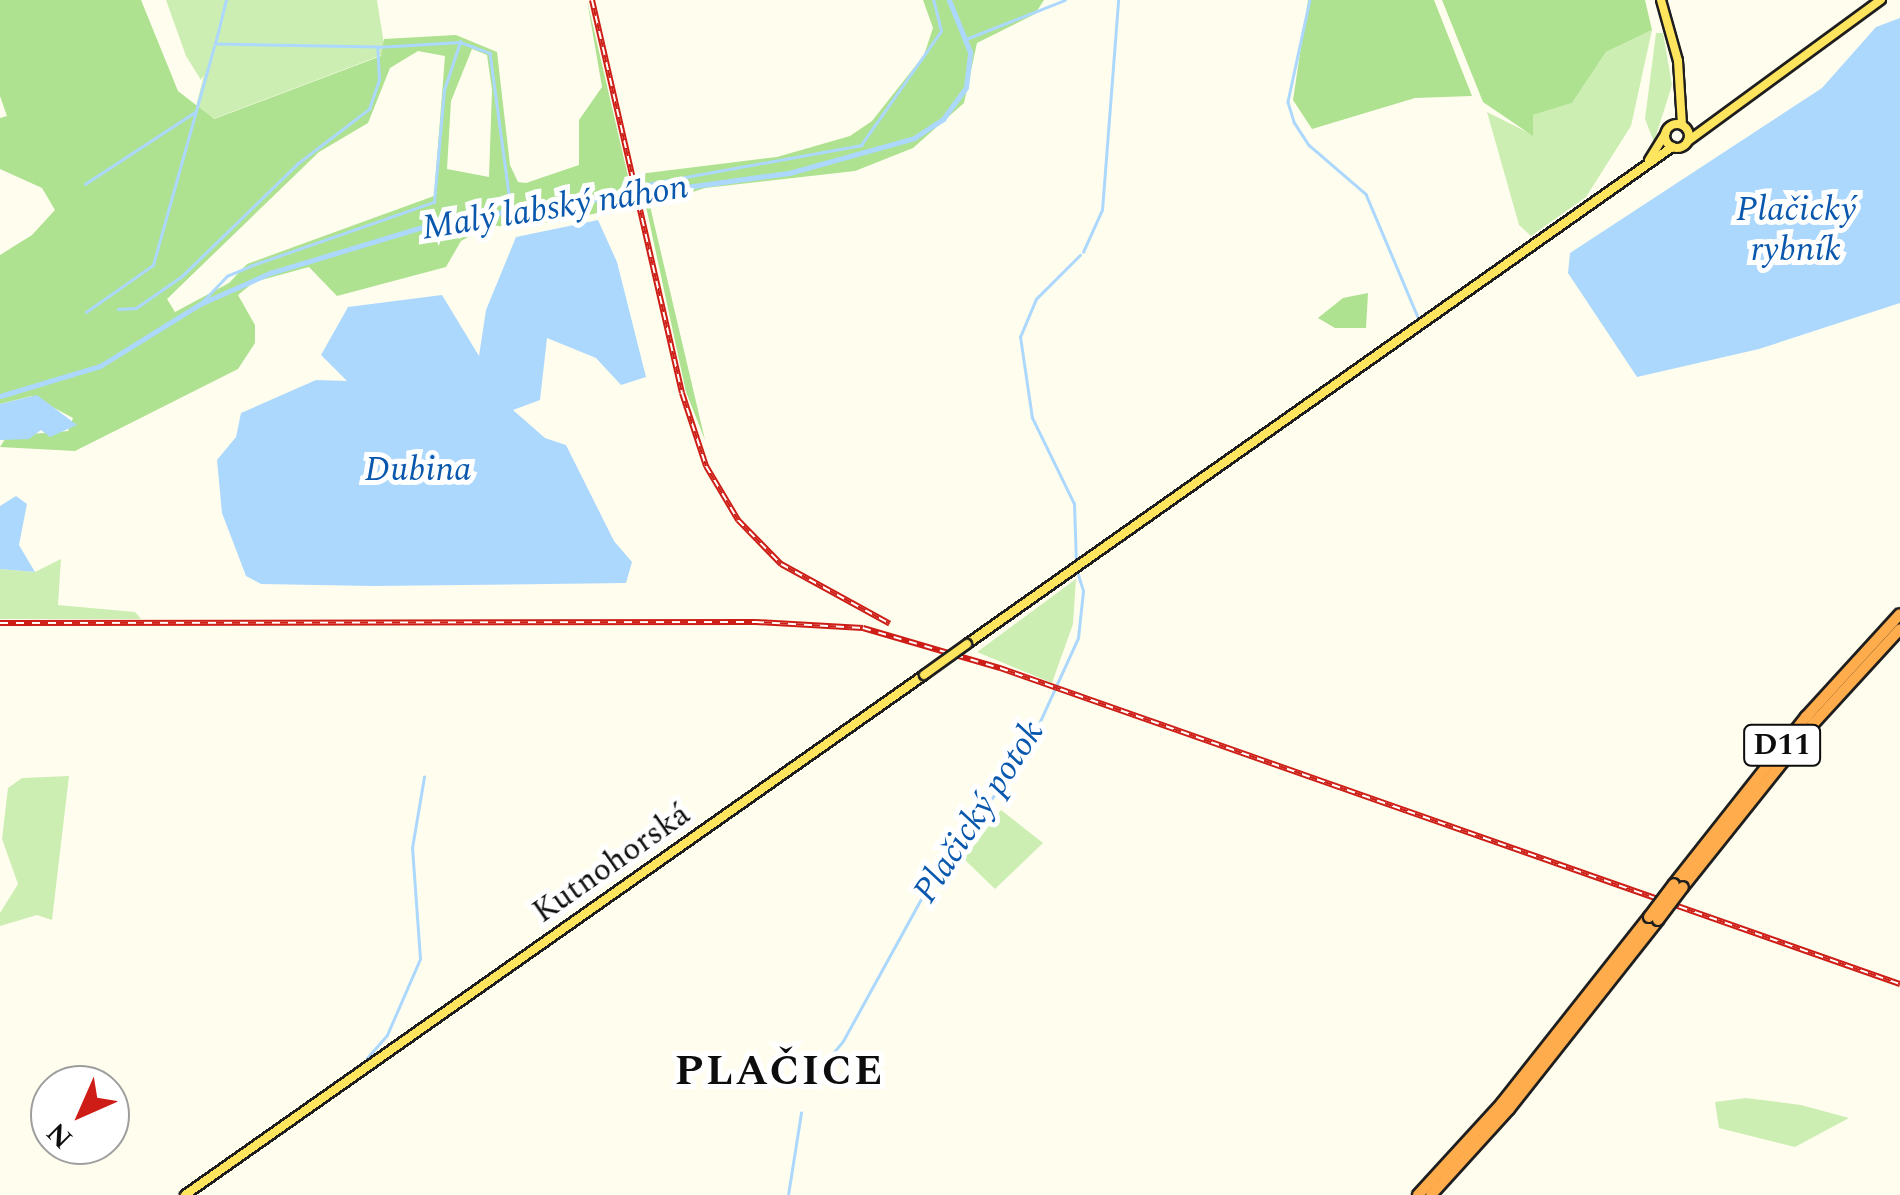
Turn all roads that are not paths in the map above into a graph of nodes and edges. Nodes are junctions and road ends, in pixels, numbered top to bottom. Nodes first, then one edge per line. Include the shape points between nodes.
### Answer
1 (1660, 0) edge
2 (1881, 0) edge
3 (1678, 103) junction
4 (1684, 126) junction
5 (1703, 126) junction
6 (1667, 131) junction
7 (1688, 141) junction
8 (1672, 146) junction
9 (1639, 170) junction
10 (1900, 614) edge
11 (1900, 628) edge
12 (1678, 886) junction
13 (1556, 1044) junction
14 (185, 1195) edge
15 (1418, 1195) edge
16 (1431, 1195) edge

1 - 3 main road via 1678,61
2 - 5 main road
3 - 4 main road
3 - 6 main road
4 - 5 main road
4 - 6 main road
4 - 7 main road
5 - 7 main road
6 - 8 main road
6 - 9 main road
7 - 8 main road, Kutnohorská
8 - 9 main road, Kutnohorská
9 - 14 main road, Kutnohorská, bridge
10 - 12 highway, D11 via 1795,730
11 - 12 highway, D11
12 - 13 highway, D11, bridge
13 - 15 highway, D11
13 - 16 highway, D11

